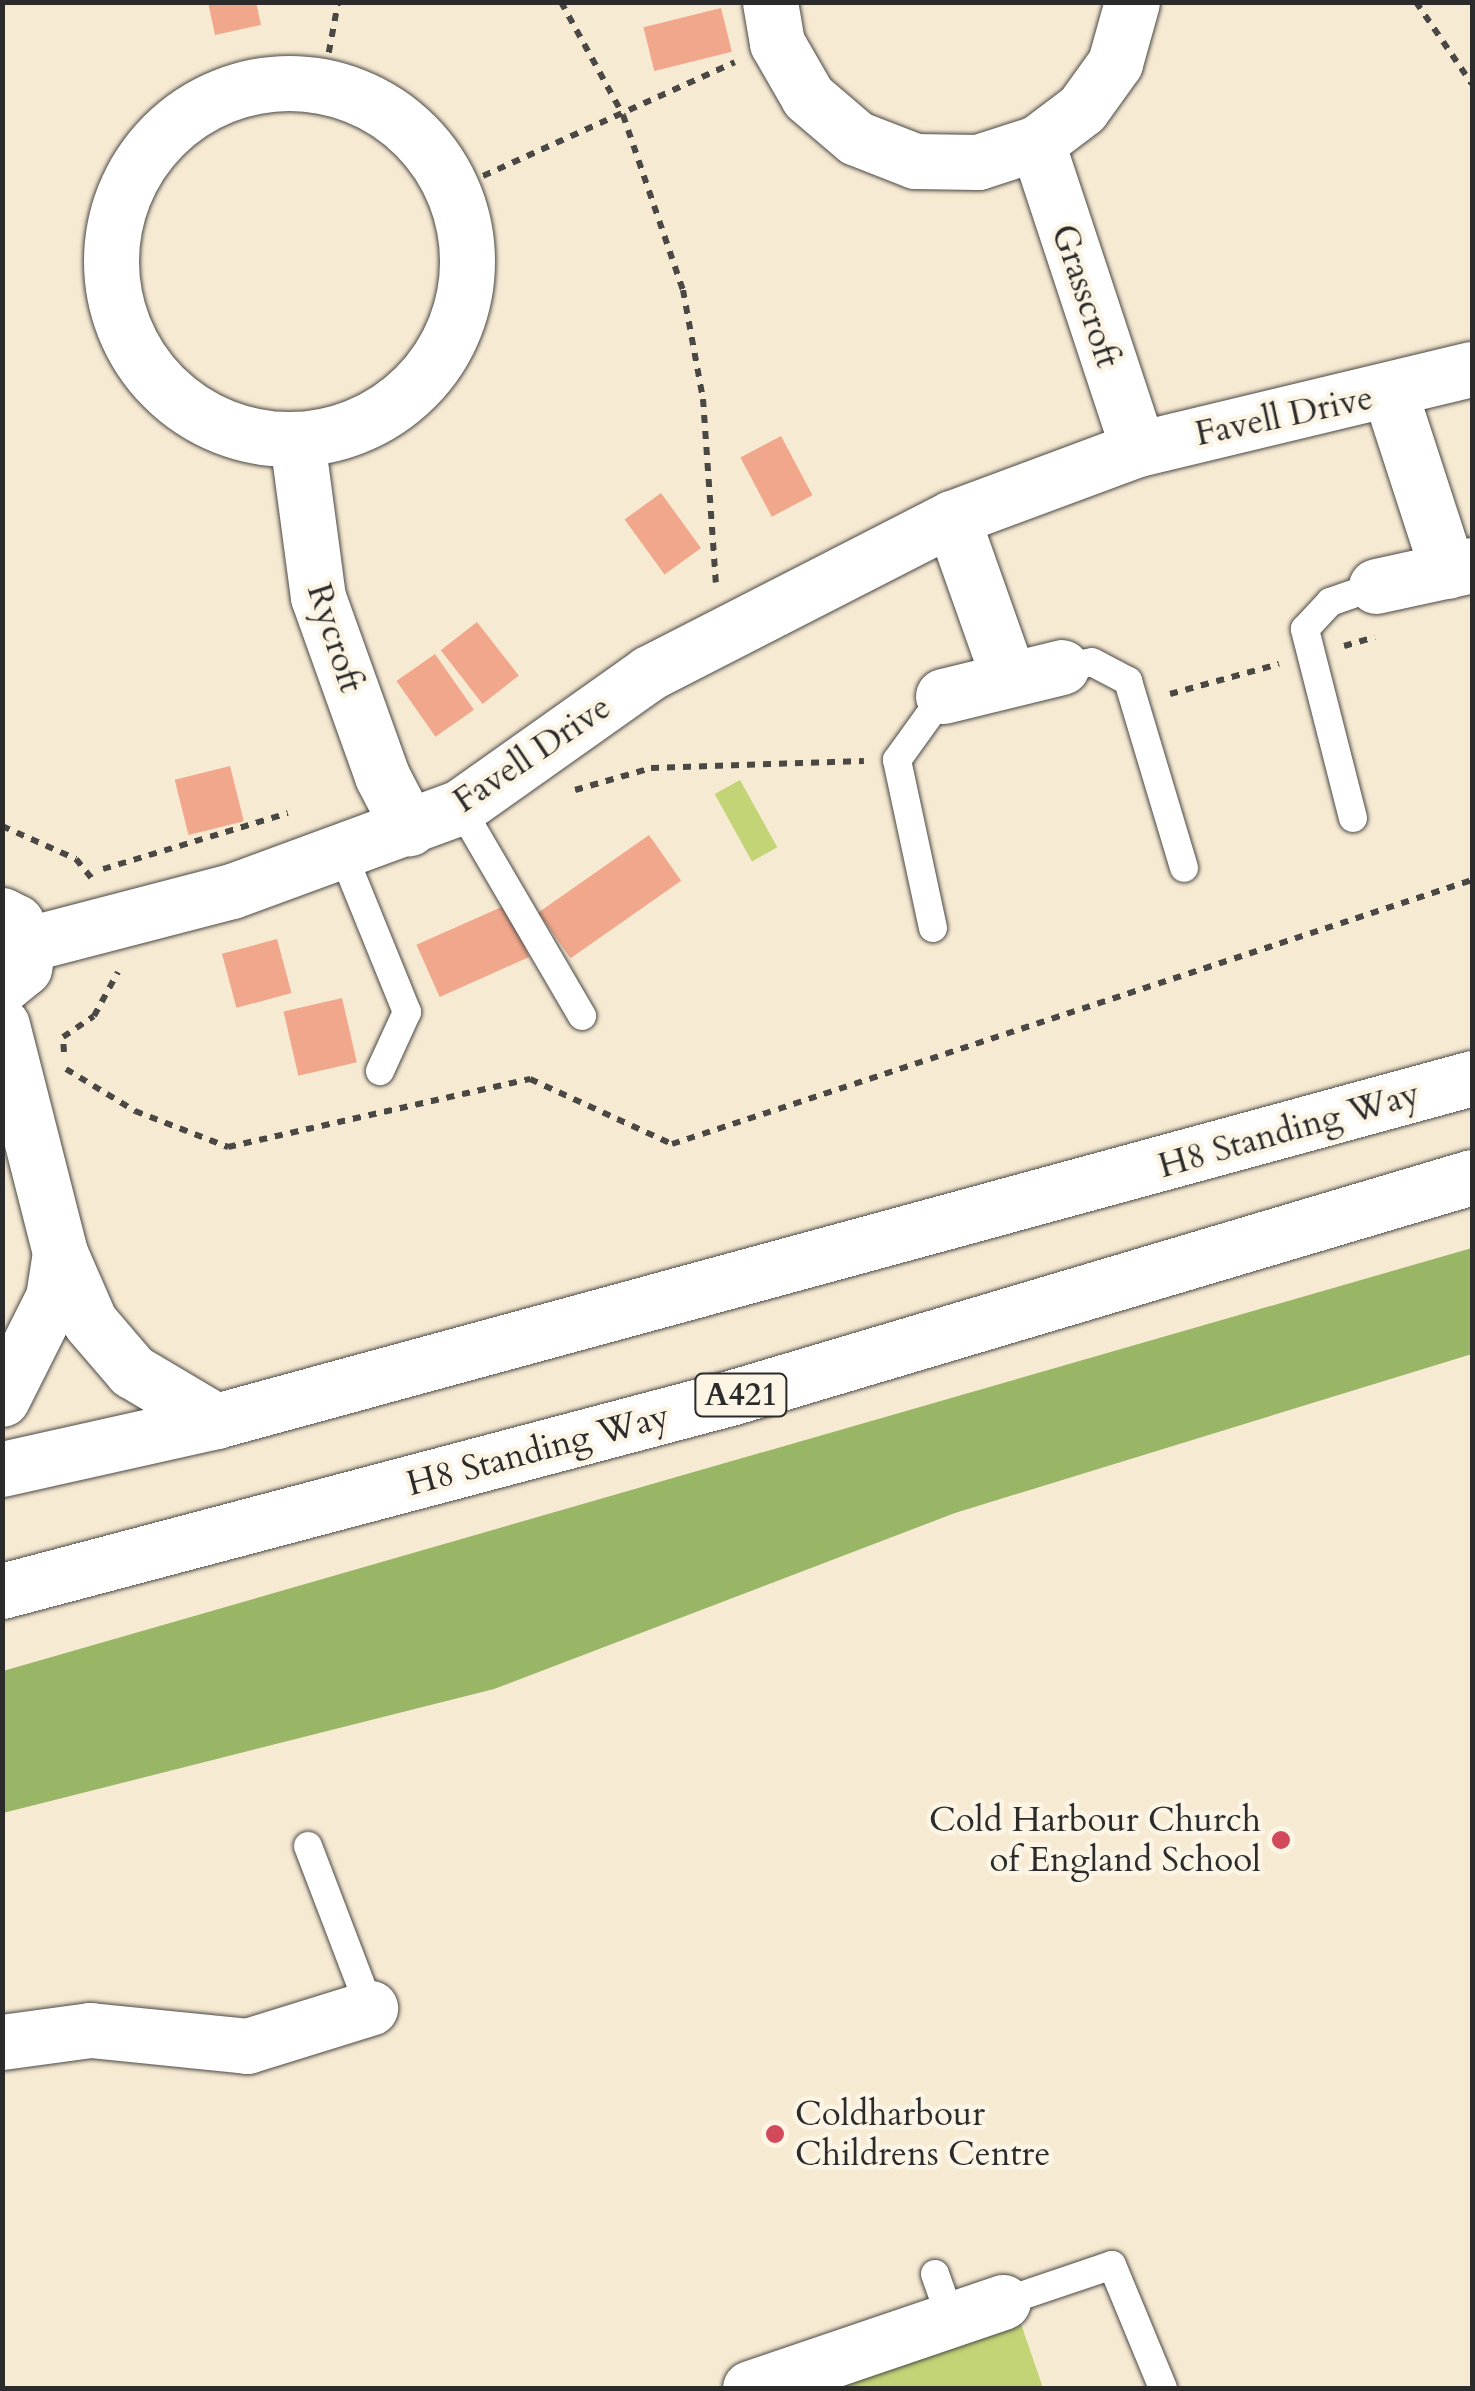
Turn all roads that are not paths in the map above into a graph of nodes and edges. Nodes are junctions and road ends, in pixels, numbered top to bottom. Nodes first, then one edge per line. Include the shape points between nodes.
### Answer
1 (1132, 2) edge
2 (774, 22) edge
3 (1037, 143) junction
4 (1472, 369) edge
5 (1390, 393) junction
6 (296, 440) junction
7 (1138, 449) junction
8 (952, 518) junction
9 (1460, 568) edge
10 (1376, 586) joint
11 (1062, 667) joint
12 (1008, 676) junction
13 (943, 696) joint
14 (460, 808) junction
15 (1352, 818) dead end
16 (409, 828) junction
17 (342, 852) junction
18 (1184, 868) dead end
19 (933, 928) dead end
20 (11, 948) edge
21 (582, 1016) dead end
22 (2, 1025) edge
23 (380, 1071) dead end
24 (1472, 1078) edge
25 (1472, 1177) edge
26 (60, 1252) junction
27 (2, 1399) edge
28 (216, 1421) junction
29 (2, 1469) edge
30 (2, 1591) edge
31 (308, 1846) dead end
32 (370, 2008) joint
33 (2, 2042) edge
34 (1003, 2302) joint
35 (750, 2388) edge
36 (1163, 2388) edge

1 - 3 main road via 1115,63 1082,109
2 - 3 main road via 808,97 856,138 915,161 978,162
3 - 7 main road, Grasscroft
4 - 5 main road, Favell Drive
5 - 7 main road, Favell Drive
5 - 9 main road, Favell Drive
6 - 6 main road via 237,432 183,405 141,362 116,307 110,247 124,189 170,129 205,102 262,84 322,84 377,104 422,140 454,189 468,245 464,303 441,356 403,400 370,419
6 - 16 main road, Rycroft via 318,597 382,776
7 - 8 main road, Favell Drive
8 - 12 main road
8 - 14 main road, Favell Drive via 649,673
9 - 10 main road, Favell Drive
10 - 15 lane via 1330,602 1305,629
11 - 12 main road
11 - 18 lane via 1092,662 1128,681
12 - 13 main road
13 - 19 lane via 897,760
14 - 16 main road, Favell Drive
14 - 21 lane
16 - 17 main road, Favell Drive
17 - 20 main road, Favell Drive via 232,891
17 - 23 lane via 407,1012
22 - 26 main road
24 - 28 main road, H8 Standing Way
25 - 30 main road, H8 Standing Way / A421 via 730,1398
26 - 27 main road via 53,1296
26 - 28 main road via 90,1322 132,1371
28 - 29 main road, H8 Standing Way
31 - 32 lane
32 - 33 main road via 247,2046 90,2030
34 - 35 main road via 943,2297
34 - 36 lane via 1112,2265

